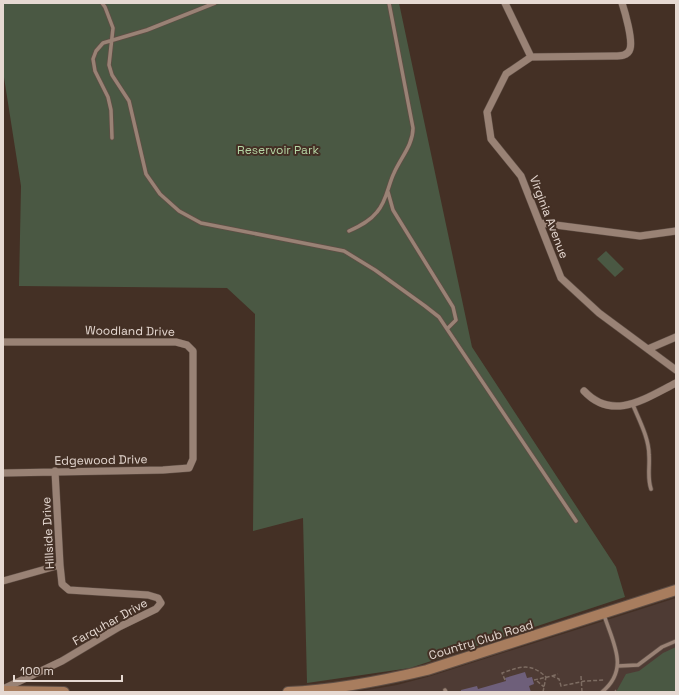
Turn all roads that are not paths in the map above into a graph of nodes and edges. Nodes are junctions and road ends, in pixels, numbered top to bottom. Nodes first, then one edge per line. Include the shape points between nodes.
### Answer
1 (102, 3) edge
2 (215, 3) edge
3 (389, 3) edge
4 (505, 3) edge
5 (622, 3) edge
6 (112, 40) junction
7 (531, 57) junction
8 (112, 138) dead end
9 (387, 191) junction
10 (540, 223) junction
11 (349, 231) dead end
12 (676, 231) edge
13 (447, 329) junction
14 (676, 337) edge
15 (3, 342) edge
16 (648, 349) junction
17 (676, 370) edge
18 (676, 383) edge
19 (584, 391) dead end
20 (632, 405) junction
21 (193, 459) joint
22 (56, 471) junction
23 (3, 473) edge
24 (651, 489) dead end
25 (576, 521) dead end
26 (60, 565) junction
27 (3, 581) edge
28 (676, 590) edge
29 (161, 603) joint
30 (604, 614) junction
31 (676, 641) edge
32 (618, 666) junction
33 (3, 690) edge
34 (64, 692) edge
35 (288, 692) edge
36 (602, 692) edge

1 - 6 lane via 113,28
2 - 6 lane via 147,30
3 - 9 lane via 413,128 410,145 394,172
4 - 7 street
5 - 7 street via 626,12 630,49 621,56
6 - 8 lane via 103,43 96,51 94,60 95,71 108,97
6 - 13 lane via 109,65 112,75 130,101 146,174 160,194 179,211 201,223 344,251 425,306 439,317
7 - 10 street, Virginia Avenue via 506,74 487,112 492,140 521,176
9 - 11 lane via 378,211 361,226
9 - 13 lane via 393,210 453,307 456,320
10 - 12 street via 640,236
10 - 16 street, Virginia Avenue via 561,278 599,313
13 - 25 lane
14 - 16 street
15 - 21 street, Woodland Drive via 176,342 187,345 193,351
16 - 17 street, Virginia Avenue
18 - 20 street
19 - 20 street via 604,405
20 - 24 lane via 648,444 648,475
21 - 22 street, Edgewood Drive via 189,468 180,470
22 - 23 street, Edgewood Drive
22 - 26 street, Hillside Drive
26 - 27 street
26 - 29 street, Hillside Drive via 62,584 69,590 148,595 158,598
28 - 30 main road, Country Club Road
29 - 33 street, Farquhar Drive via 156,609 119,627 62,661
30 - 32 lane
30 - 35 main road, Country Club Road via 468,658 394,678 345,687
31 - 32 lane via 662,647 638,665
32 - 36 lane via 612,682
33 - 34 main road

